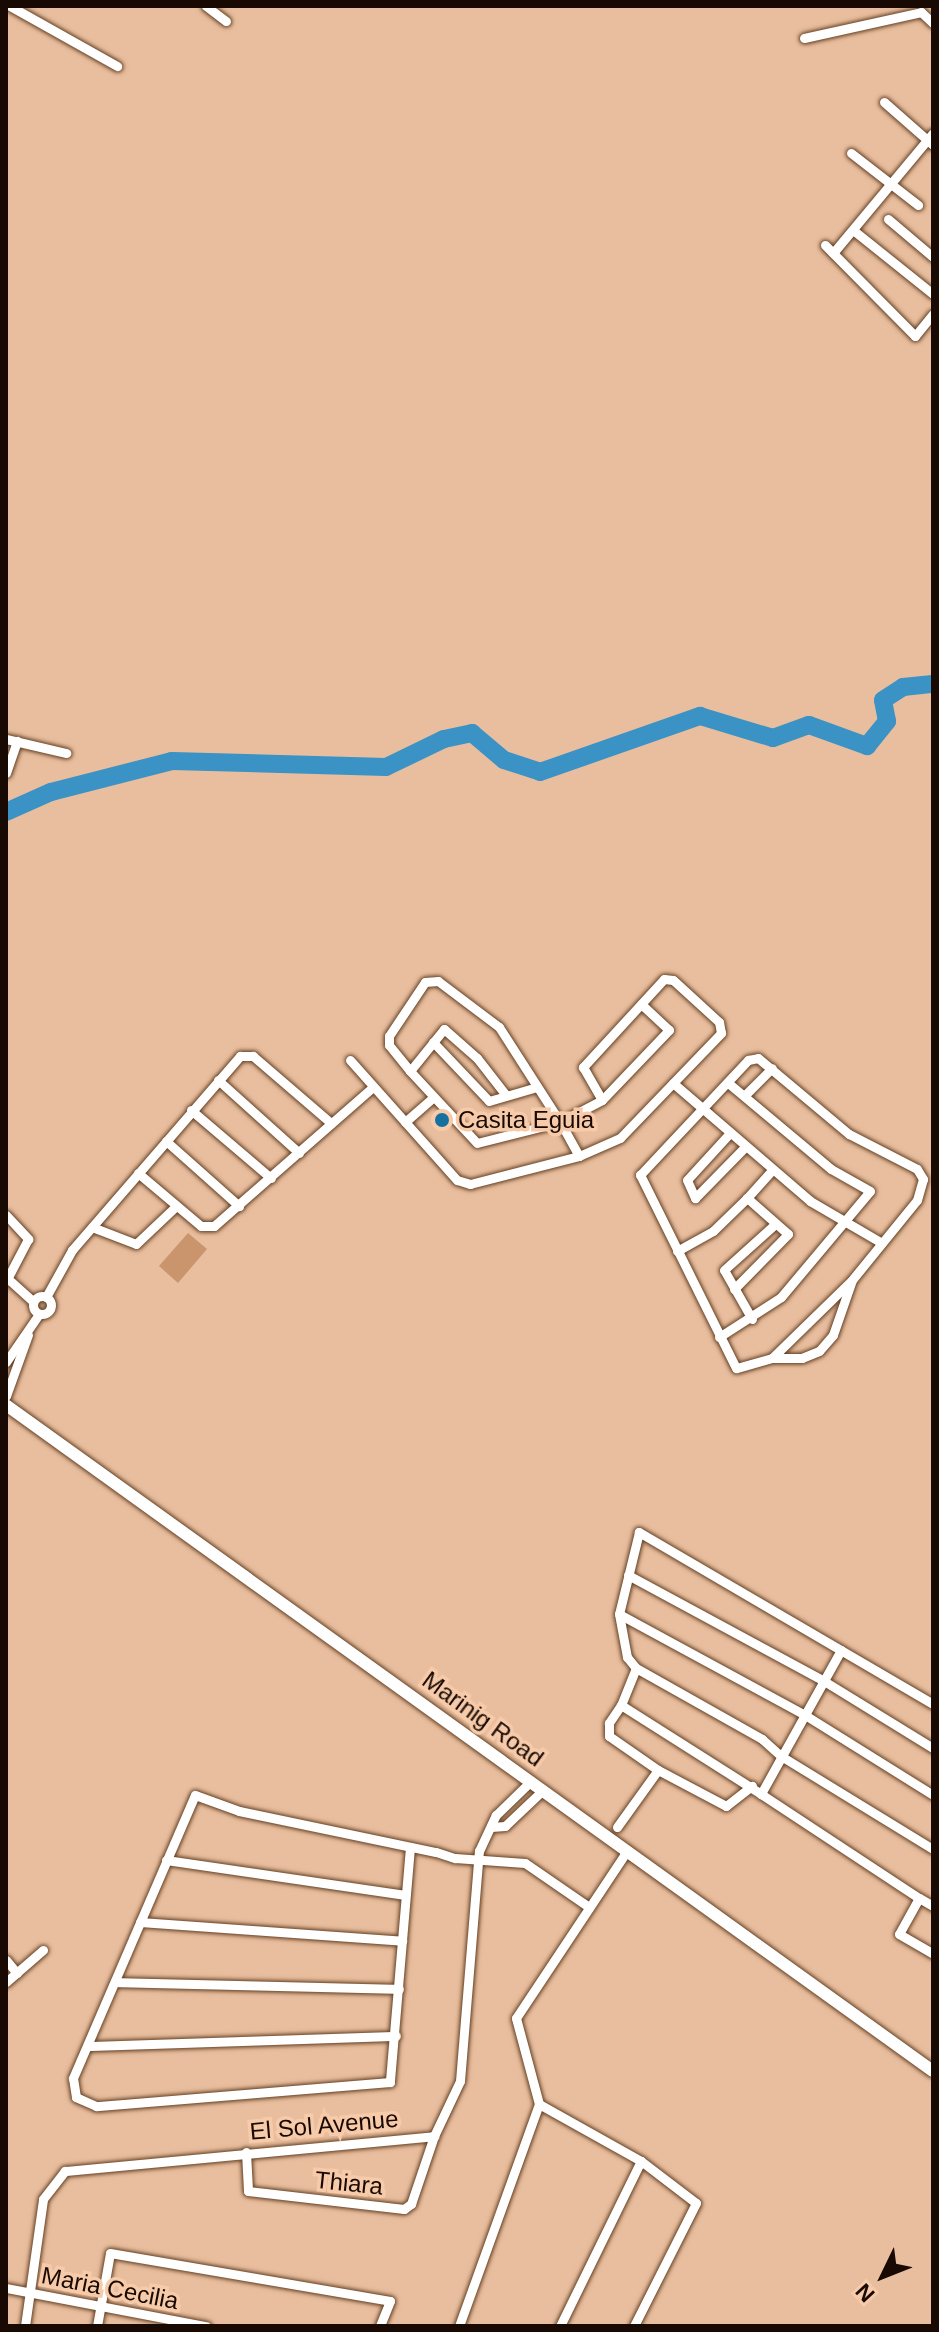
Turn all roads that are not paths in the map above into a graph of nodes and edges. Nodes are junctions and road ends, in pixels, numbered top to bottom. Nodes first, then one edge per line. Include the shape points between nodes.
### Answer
1 (10, 6) edge
2 (206, 6) edge
3 (921, 9) edge
4 (226, 21) dead end
5 (933, 23) edge
6 (804, 38) dead end
7 (117, 66) dead end
8 (884, 102) dead end
9 (931, 139) edge
10 (851, 153) dead end
11 (890, 185) junction
12 (918, 205) dead end
13 (888, 219) dead end
14 (853, 230) junction
15 (825, 245) dead end
16 (833, 253) junction
17 (933, 257) edge
18 (933, 294) edge
19 (933, 314) edge
20 (6, 739) edge
21 (17, 741) junction
22 (66, 753) dead end
23 (6, 773) edge
24 (641, 1004) junction
25 (433, 1042) junction
26 (350, 1060) dead end
27 (772, 1068) junction
28 (410, 1071) junction
29 (218, 1080) junction
30 (673, 1083) junction
31 (728, 1083) junction
32 (373, 1087) junction
33 (537, 1087) junction
34 (505, 1094) junction
35 (745, 1095) junction
36 (433, 1098) junction
37 (602, 1100) junction
38 (191, 1110) junction
39 (703, 1110) junction
40 (405, 1122) junction
41 (560, 1122) junction
42 (331, 1123) junction
43 (729, 1134) junction
44 (166, 1141) junction
45 (744, 1148) junction
46 (299, 1153) junction
47 (579, 1156) junction
48 (772, 1170) junction
49 (138, 1173) junction
50 (271, 1178) junction
51 (747, 1198) junction
52 (176, 1206) junction
53 (239, 1206) junction
54 (6, 1215) edge
55 (849, 1222) junction
56 (775, 1224) junction
57 (92, 1227) junction
58 (882, 1243) junction
59 (677, 1251) junction
60 (6, 1279) edge
61 (852, 1280) junction
62 (734, 1289) junction
63 (46, 1297) junction
64 (33, 1301) junction
65 (39, 1314) junction
66 (752, 1319) junction
67 (28, 1335) junction
68 (719, 1337) junction
69 (772, 1358) junction
70 (6, 1362) edge
71 (6, 1396) edge
72 (6, 1405) edge
73 (628, 1575) junction
74 (619, 1614) junction
75 (841, 1650) junction
76 (636, 1668) junction
77 (824, 1681) junction
78 (933, 1704) edge
79 (621, 1705) junction
80 (805, 1715) junction
81 (933, 1748) edge
82 (781, 1756) junction
83 (658, 1770) junction
84 (531, 1781) junction
85 (752, 1786) junction
86 (543, 1790) junction
87 (761, 1794) junction
88 (933, 1795) edge
89 (491, 1827) junction
90 (617, 1827) dead end
91 (410, 1847) junction
92 (933, 1849) edge
93 (627, 1851) junction
94 (166, 1860) junction
95 (477, 1860) junction
96 (405, 1895) junction
97 (919, 1898) junction
98 (933, 1906) edge
99 (589, 1907) junction
100 (140, 1922) junction
101 (402, 1941) junction
102 (43, 1950) dead end
103 (933, 1954) edge
104 (6, 1960) edge
105 (17, 1973) junction
106 (6, 1982) edge
107 (115, 1982) junction
108 (399, 1989) junction
109 (396, 2036) junction
110 (88, 2046) junction
111 (933, 2071) edge
112 (539, 2104) junction
113 (434, 2136) junction
114 (246, 2152) junction
115 (641, 2161) junction
116 (6, 2288) edge
117 (30, 2293) junction
118 (100, 2307) junction
119 (25, 2326) edge
120 (97, 2326) edge
121 (206, 2326) edge
122 (380, 2326) edge
123 (459, 2326) edge
124 (560, 2326) edge
125 (634, 2326) edge

1 - 7 street
2 - 4 street
3 - 5 street
3 - 6 street
8 - 9 street
9 - 11 street
10 - 11 street
11 - 12 street
11 - 14 street
13 - 17 street
14 - 16 street
14 - 18 street
15 - 16 street
16 - 19 street via 915,336
20 - 21 street
21 - 22 street
21 - 23 street
24 - 30 street via 669,977 722,1028
24 - 37 street via 583,1067
24 - 37 street via 669,1030
25 - 28 street
25 - 34 street via 489,1101
25 - 34 street via 440,1031 448,1032
26 - 32 street
27 - 31 street via 753,1057
27 - 35 street
27 - 58 street via 849,1134 922,1173 917,1200
28 - 33 street via 388,1040 431,978 499,1027
28 - 36 street
29 - 38 street
29 - 42 street via 247,1052
29 - 46 street
30 - 39 street
30 - 47 street via 620,1138
31 - 35 street
31 - 39 street
32 - 40 street
32 - 42 street
33 - 34 street
33 - 41 street
35 - 55 street via 831,1169 870,1191
36 - 40 street
36 - 41 street via 477,1143
37 - 41 street
38 - 44 street
38 - 50 street
39 - 43 street
39 - 59 street via 640,1175
40 - 47 street via 463,1185
41 - 47 street
42 - 46 street
43 - 45 street
43 - 45 street via 687,1180 696,1201
44 - 49 street
44 - 53 street
45 - 48 street
46 - 50 street
48 - 51 street
48 - 55 street
49 - 52 street
49 - 57 street
50 - 53 street
51 - 56 street
51 - 59 street via 713,1231
52 - 53 street via 207,1228
52 - 57 street via 136,1244
54 - 60 street via 28,1239
55 - 58 street
55 - 66 street via 781,1297
56 - 62 street via 724,1270
56 - 62 street via 786,1238
57 - 63 street
58 - 61 street
59 - 68 street
60 - 64 street
61 - 69 street
61 - 69 street via 833,1335 819,1351 802,1358
62 - 66 street
63 - 64 street
63 - 65 street via 51,1307
64 - 65 street
65 - 67 street
66 - 68 street
67 - 70 street
67 - 71 street
68 - 69 street via 736,1368
72 - 84 street, Marinig Road
73 - 74 street
73 - 75 street via 639,1532
73 - 77 street
74 - 76 street via 624,1648
74 - 80 street
75 - 77 street
75 - 78 street
76 - 79 street
76 - 82 street via 762,1739
77 - 80 street
77 - 81 street
79 - 83 street via 609,1723 609,1736
79 - 85 street
80 - 82 street
80 - 88 street
82 - 87 street
82 - 92 street
83 - 85 street via 726,1806
83 - 90 street
84 - 86 street, Marinig Road
84 - 89 street, El Sol Avenue via 496,1815
85 - 87 street
86 - 89 street via 505,1826
86 - 93 street, Marinig Road
87 - 97 street
89 - 95 street, El Sol Avenue
91 - 94 street via 239,1811 195,1795
91 - 95 street
91 - 96 street
93 - 99 street
93 - 111 street, Marinig Road
94 - 96 street
94 - 100 street
95 - 99 street via 525,1863
95 - 113 street, El Sol Avenue via 460,2081
96 - 101 street
97 - 98 street
97 - 103 street via 899,1934
99 - 112 street via 516,2018
100 - 101 street
100 - 107 street
101 - 108 street
102 - 105 street
104 - 105 street
105 - 106 street
107 - 108 street
107 - 110 street
108 - 109 street
109 - 110 street
109 - 110 street via 390,2082 96,2106 76,2097 71,2086
112 - 115 street
112 - 123 street
113 - 114 street, El Sol Avenue
113 - 114 street, Thiara via 411,2204 404,2209 248,2191
114 - 117 street, El Sol Avenue via 57,2175 43,2199
115 - 124 street
115 - 125 street via 689,2194 696,2209
116 - 117 street, Maria Cecilia
117 - 118 street, Maria Cecilia
117 - 119 street, El Sol Avenue
118 - 120 street
118 - 121 street, Maria Cecilia
118 - 122 street via 110,2253 390,2301

